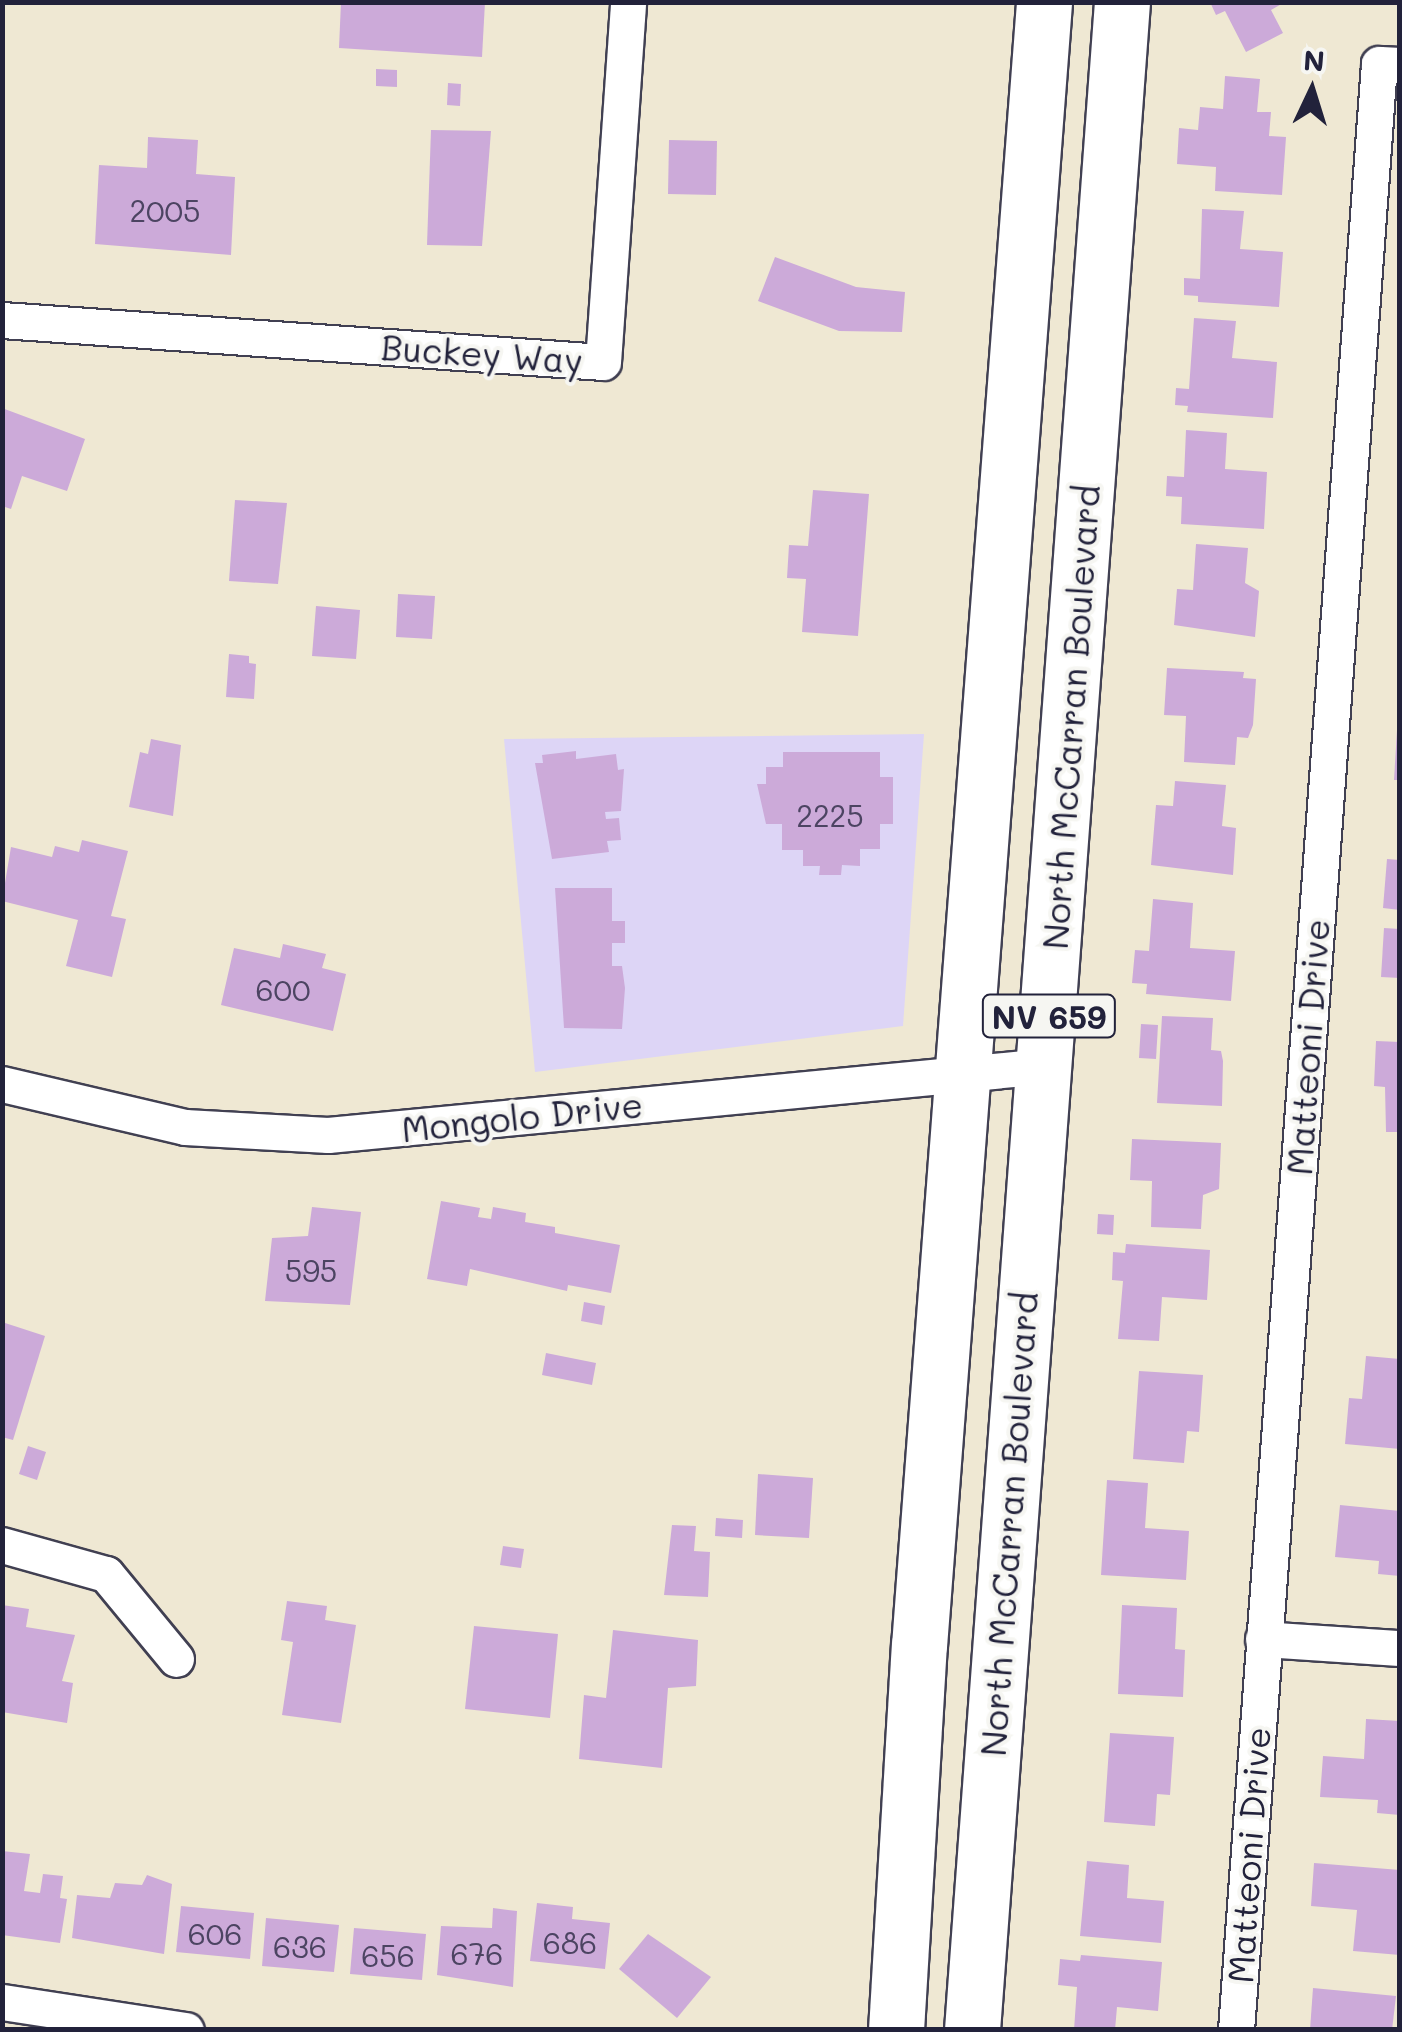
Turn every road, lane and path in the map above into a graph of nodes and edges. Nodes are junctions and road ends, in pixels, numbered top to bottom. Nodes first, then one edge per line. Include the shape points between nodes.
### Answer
1 (628, 2) edge
2 (1044, 2) edge
3 (1122, 2) edge
4 (1389, 65) edge
5 (2, 320) edge
6 (1045, 1066) junction
7 (967, 1074) junction
8 (2, 1084) edge
9 (2, 1545) edge
10 (1264, 1639) junction
11 (1400, 1648) edge
12 (176, 1659) dead end
13 (2, 2002) edge
14 (186, 2030) edge
15 (896, 2030) edge
16 (972, 2030) edge
17 (1236, 2030) edge

1 - 5 street, Buckey Way via 603,362
2 - 7 main road, NV 659
3 - 6 main road, North McCarran Boulevard / NV 659
4 - 10 street, Matteoni Drive
6 - 7 street, Mongolo Drive
6 - 16 main road, North McCarran Boulevard / NV 659
7 - 8 street, Mongolo Drive via 328,1135 185,1126
7 - 15 main road, NV 659 via 919,1646
9 - 12 street via 106,1574
10 - 11 street
10 - 17 street, Matteoni Drive
13 - 14 street

